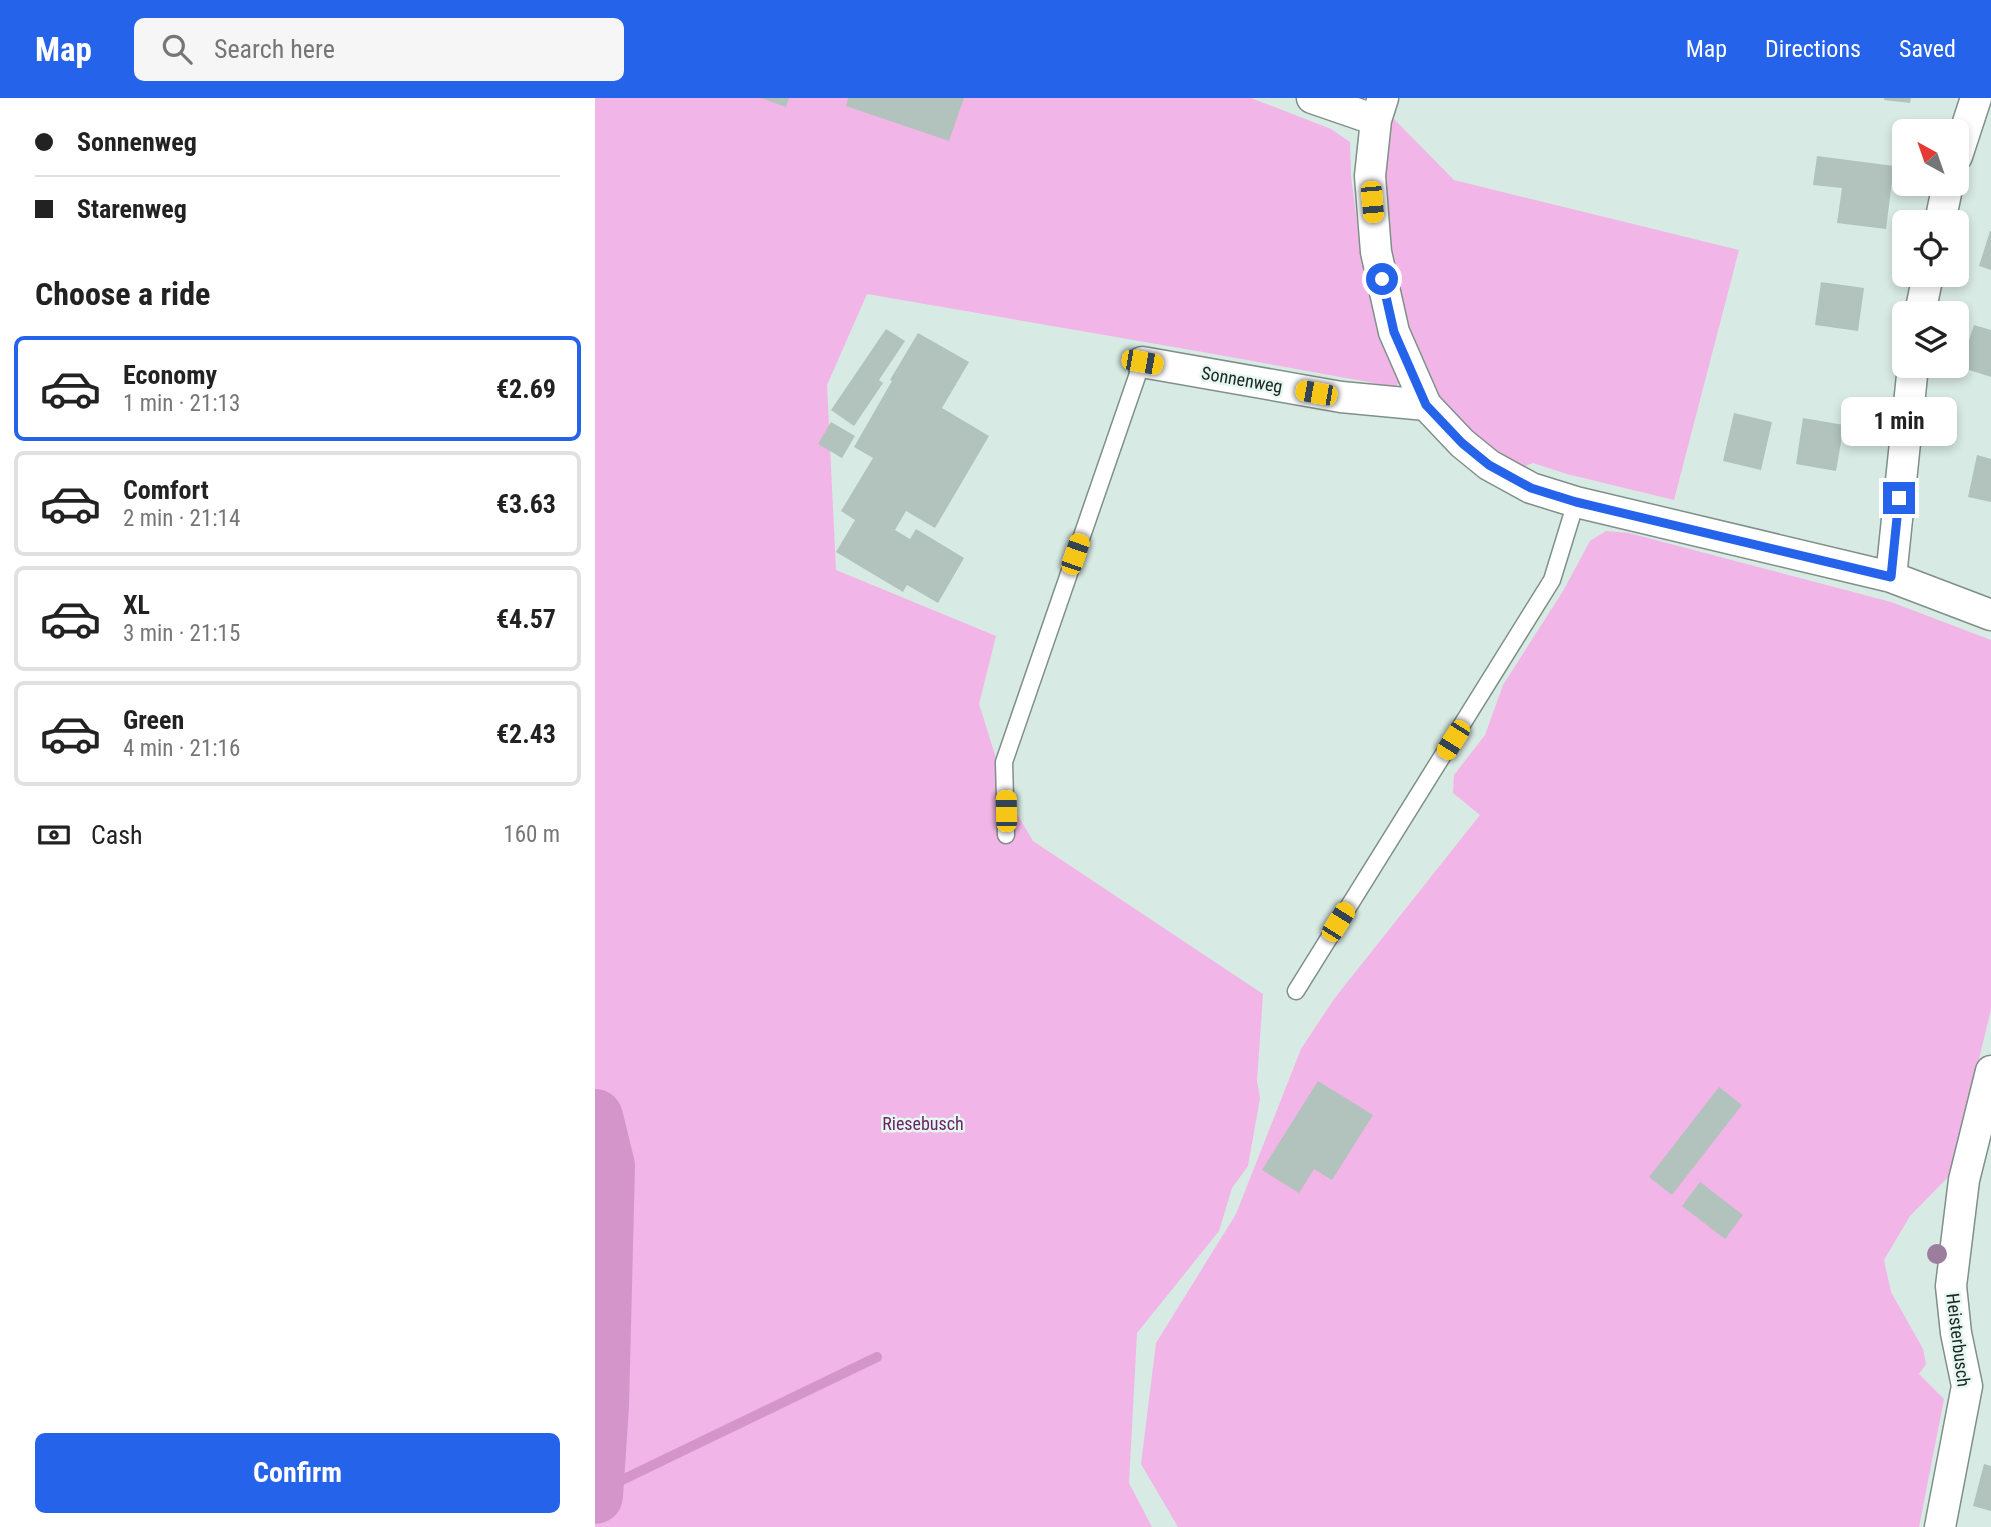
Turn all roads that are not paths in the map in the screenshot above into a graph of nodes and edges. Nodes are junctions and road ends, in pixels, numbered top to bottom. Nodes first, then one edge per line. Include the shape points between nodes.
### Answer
1 (1313, 98) edge
2 (1976, 98) edge
3 (1380, 109) edge
4 (1969, 119) edge
5 (1142, 362) joint
6 (1912, 378) edge
7 (1426, 405) junction
8 (1576, 502) junction
9 (1891, 577) junction
10 (1991, 615) edge
11 (1006, 835) dead end
12 (1296, 991) dead end
13 (1991, 1071) edge
14 (1940, 1527) edge

1 - 3 street
2 - 4 street
3 - 7 street via 1370,176 1377,252 1394,332
5 - 7 street, Sonnenweg via 1341,397
5 - 11 lane via 1004,762
6 - 9 street
7 - 8 street via 1489,465 1531,488
8 - 9 street
8 - 12 lane via 1552,580
9 - 10 street
13 - 14 street, Heisterbusch via 1964,1180 1951,1286 1967,1385

